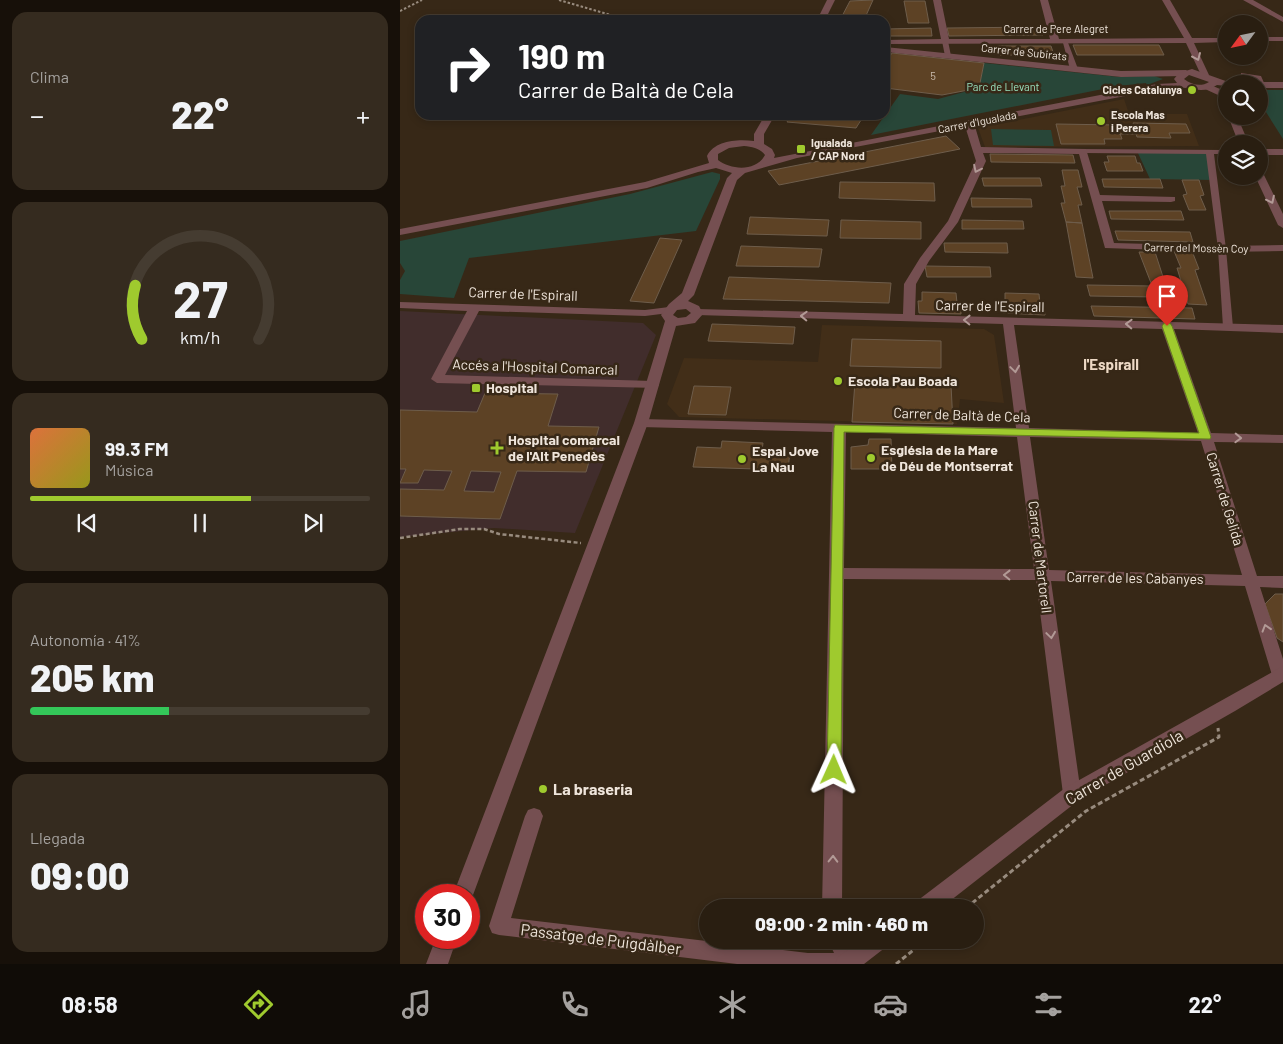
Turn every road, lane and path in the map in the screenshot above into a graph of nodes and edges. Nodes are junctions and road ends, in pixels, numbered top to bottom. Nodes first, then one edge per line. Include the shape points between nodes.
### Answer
1 (422, 0) edge
2 (559, 0) edge
3 (831, 0) edge
4 (937, 0) edge
5 (1044, 0) edge
6 (1166, 0) edge
7 (1247, 0) edge
8 (400, 11) edge
9 (611, 15) edge
10 (824, 15) edge
11 (1283, 20) edge
12 (1283, 39) edge
13 (1060, 40) junction
14 (1189, 40) junction
15 (1218, 40) edge
16 (1268, 40) edge
17 (945, 41) junction
18 (890, 42) edge
19 (890, 50) edge
20 (948, 56) junction
21 (1074, 69) junction
22 (1243, 74) dead end
23 (1205, 75) junction
24 (1248, 75) edge
25 (1183, 79) junction
26 (1211, 84) junction
27 (1218, 84) edge
28 (1268, 85) edge
29 (1283, 85) edge
30 (1218, 90) edge
31 (768, 120) edge
32 (969, 123) junction
33 (759, 140) junction
34 (977, 150) junction
35 (1083, 151) junction
36 (1210, 152) junction
37 (1218, 152) edge
38 (1268, 152) edge
39 (1283, 152) edge
40 (768, 159) junction
41 (721, 167) junction
42 (1264, 185) edge
43 (1096, 198) junction
44 (1171, 199) dead end
45 (1283, 226) edge
46 (400, 232) edge
47 (1283, 248) edge
48 (1222, 249) junction
49 (692, 304) junction
50 (400, 305) edge
51 (474, 307) junction
52 (674, 315) junction
53 (909, 319) junction
54 (1008, 321) junction
55 (1167, 326) junction
56 (1228, 327) junction
57 (1283, 329) edge
58 (653, 385) junction
59 (641, 423) junction
60 (839, 428) junction
61 (1024, 433) junction
62 (1206, 437) junction
63 (1283, 439) edge
64 (400, 538) edge
65 (595, 545) junction
66 (837, 573) junction
67 (1042, 575) junction
68 (1251, 580) junction
69 (1283, 582) edge
70 (1282, 674) edge
71 (1216, 714) junction
72 (1072, 794) junction
73 (534, 816) dead end
74 (467, 884) edge
75 (832, 899) edge
76 (936, 899) edge
77 (977, 899) edge
78 (443, 949) edge
79 (841, 949) edge
80 (867, 949) edge
81 (915, 949) edge
82 (437, 964) edge
83 (847, 964) edge
84 (896, 964) edge

1 - 8 path
2 - 9 path
3 - 10 street
4 - 17 street
5 - 13 street
6 - 14 street
7 - 11 street
12 - 16 street
13 - 14 street, Carrer de Pere Alegret
13 - 17 street, Carrer de Pere Alegret
13 - 21 street
14 - 15 street, Carrer de Pere Alegret
14 -> 23 street
17 - 18 street, Carrer de Pere Alegret
17 - 20 street
19 - 20 street, Carrer de Subirats
20 - 21 street, Carrer de Subirats
21 - 25 street, Carrer de Subirats via 1161,74
22 - 24 lane
23 - 25 street
23 - 26 street
25 - 26 street via 1197,87
25 - 32 street, Carrer d'Igualada via 1157,87
26 - 27 street
26 - 30 street
28 - 29 street
31 - 33 street
32 - 34 street
32 - 40 street, Carrer d'Igualada
33 - 40 street
33 - 41 street via 719,148
34 - 35 street
34 -> 53 street via 981,161 953,222 910,284
35 - 36 street
35 - 43 street
36 - 37 street
36 - 48 street
38 - 39 street
40 - 41 street, Carrer d'Igualada via 752,169
41 - 46 street via 696,168 647,185
41 - 49 street
42 -> 45 street
43 - 44 street
43 - 48 street, Carrer del Mossèn Coy via 1109,246
47 - 48 street, Carrer del Mossèn Coy
48 - 56 street
49 - 52 street
49 - 52 street via 693,319
53 -> 49 street, Carrer de l'Espirall
50 - 51 street, Carrer de l'Espirall
51 - 52 street, Carrer de l'Espirall
51 - 58 street, Accés a l'Hospital Comarcal via 438,379
52 - 58 street
54 -> 53 street, Carrer de l'Espirall
55 -> 54 street, Carrer de l'Espirall
54 -> 61 street, Carrer de Martorell
55 - 56 street, Carrer de l'Espirall
55 - 62 street, Carrer de Gelida
56 - 57 street, Carrer de l'Espirall
58 - 59 street
59 - 60 street, Carrer de Baltà de Cela
59 - 65 street
60 - 61 street, Carrer de Baltà de Cela
60 - 66 street
61 - 62 street, Carrer de Baltà de Cela
61 - 67 street, Carrer de Martorell
62 -> 63 street, Carrer de Baltà de Cela
62 - 68 street, Carrer de Gelida
64 - 65 path via 460,529 484,529 499,534
65 - 74 street
67 -> 66 street, Carrer de les Cabanyes
75 -> 66 street
67 - 68 street, Carrer de les Cabanyes
67 -> 72 street, Carrer de Martorell
68 - 69 street, Carrer de les Cabanyes
70 -> 68 street, Carrer de Gelida
70 - 71 street, Carrer de Guardiola
71 - 72 street, Carrer de Guardiola
71 - 77 path via 1220,737 1086,811
72 - 76 street, Carrer de Guardiola
73 - 83 street, Passatge de Puigdàlber via 499,926 808,963
78 - 82 street
79 - 83 street
80 - 83 street
81 - 84 path

